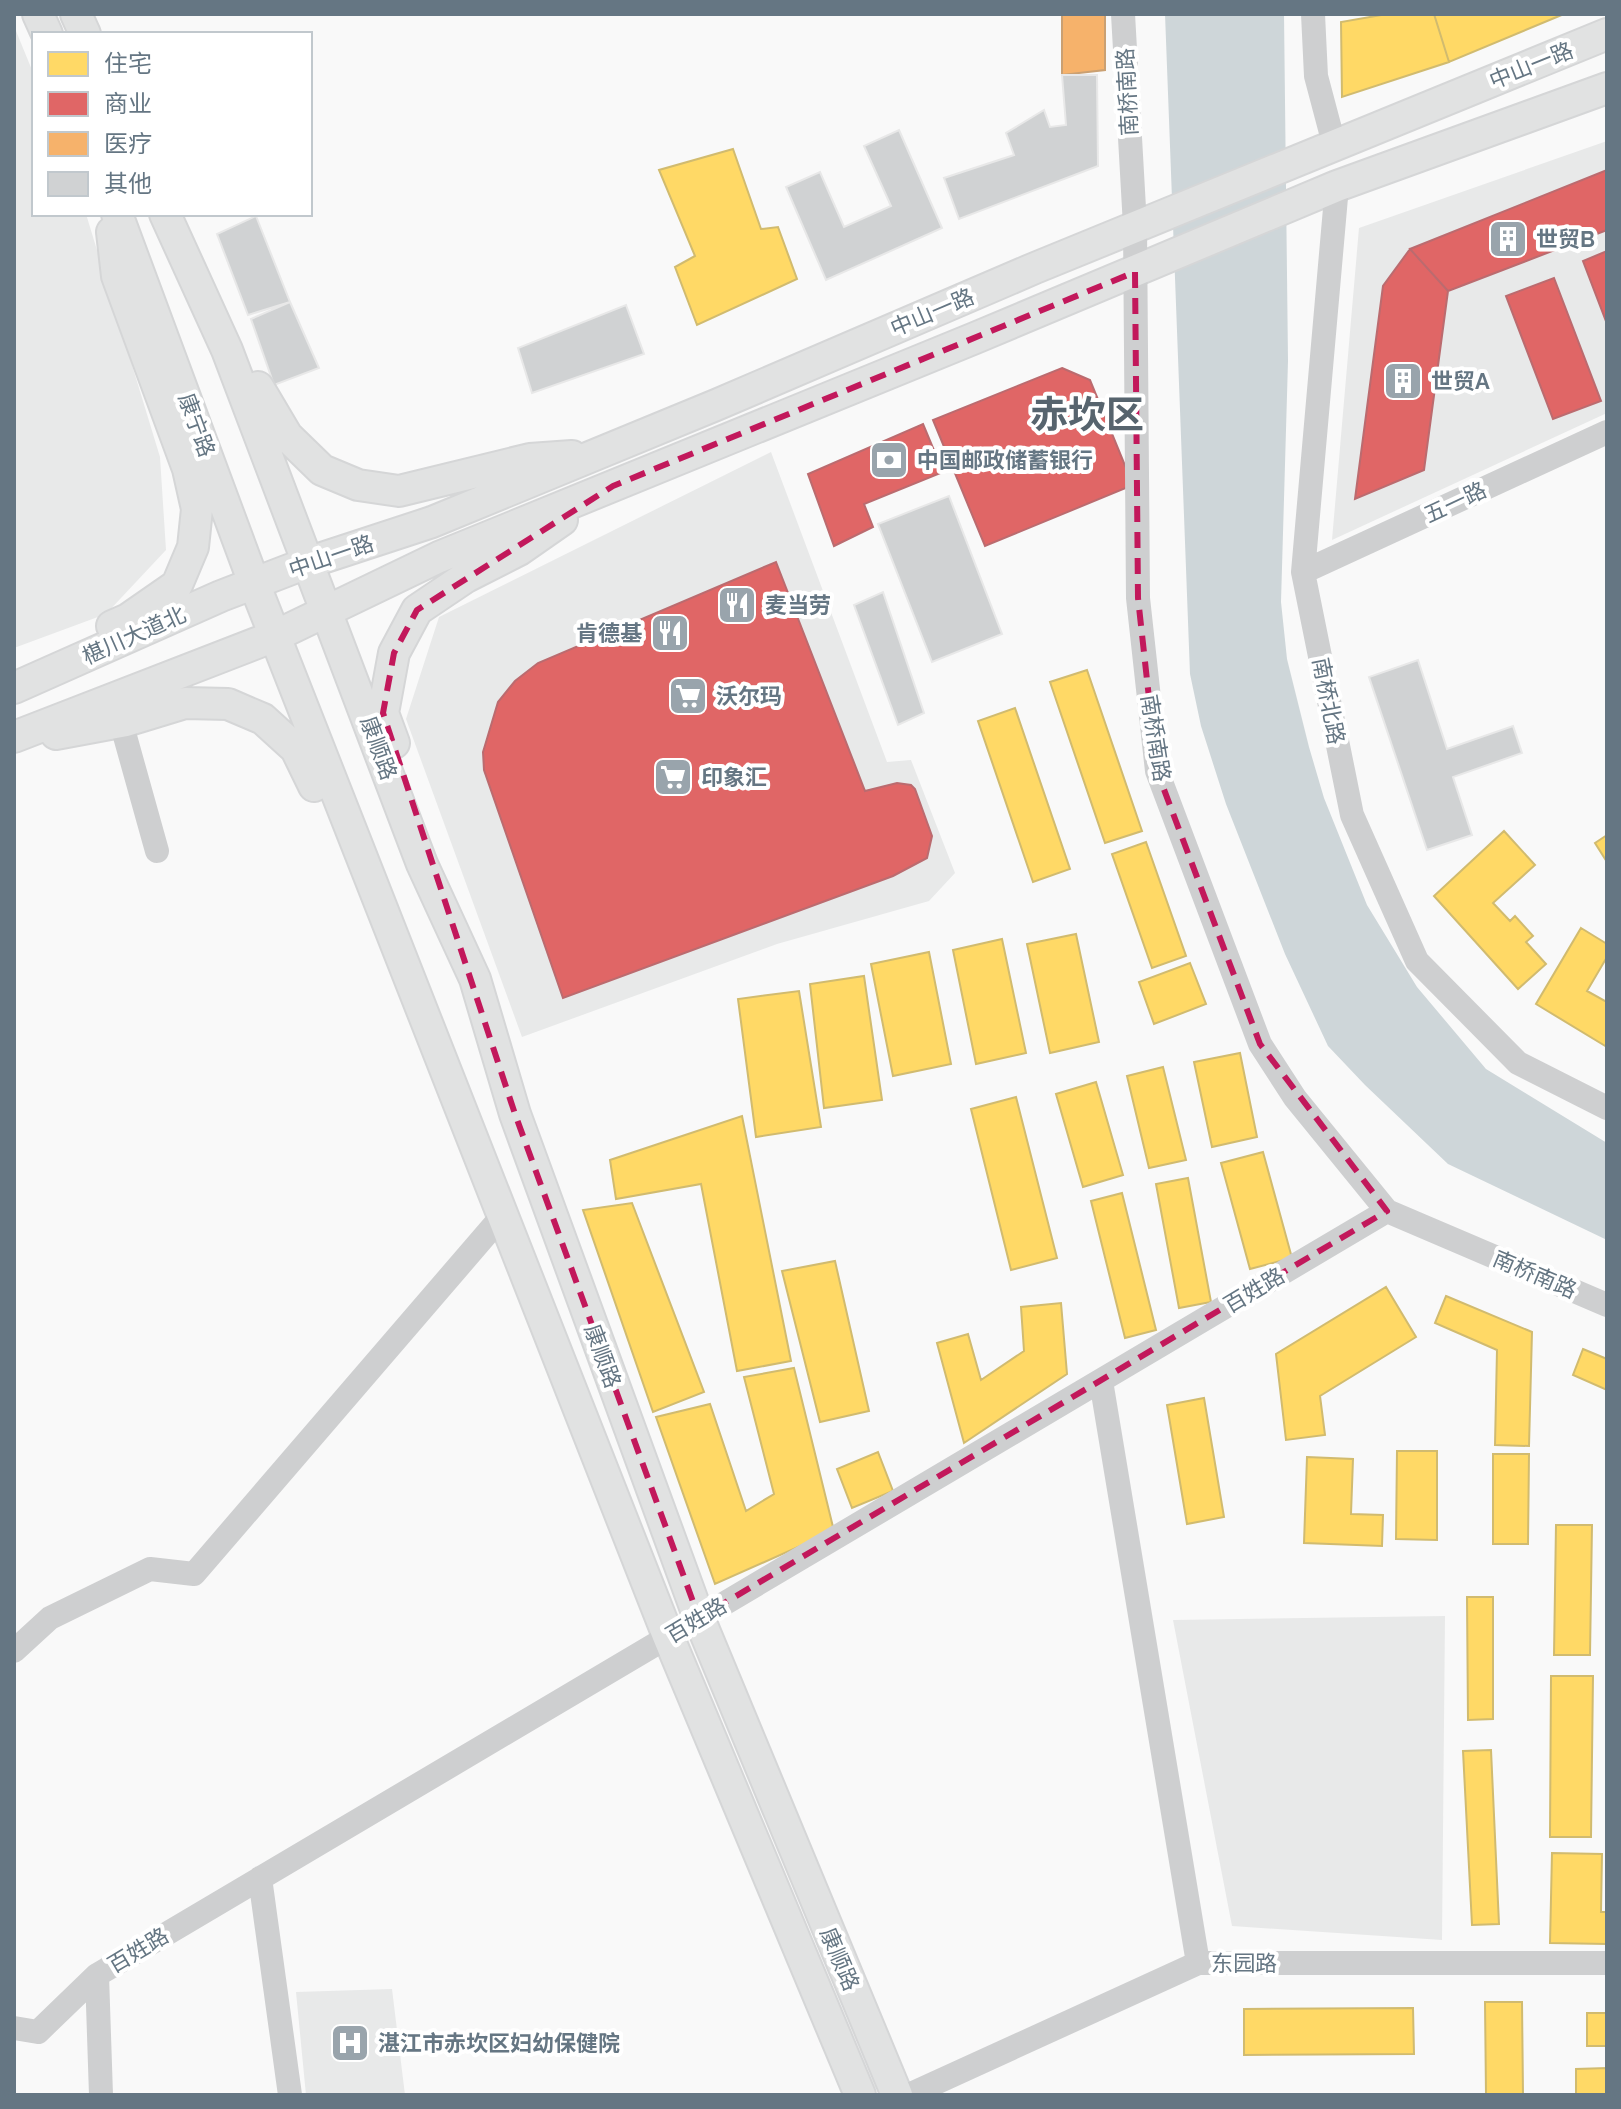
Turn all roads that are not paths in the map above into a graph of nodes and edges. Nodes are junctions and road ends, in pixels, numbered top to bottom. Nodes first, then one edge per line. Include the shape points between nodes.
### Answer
1 (1123, 14) edge
2 (1313, 14) edge
3 (1607, 34) edge
4 (1607, 88) edge
5 (1334, 144) junction
6 (1337, 186) junction
7 (109, 216) edge
8 (118, 216) edge
9 (166, 216) edge
10 (178, 216) edge
11 (1135, 226) junction
12 (1135, 272) junction
13 (1607, 432) edge
14 (598, 454) junction
15 (609, 488) junction
16 (307, 563) junction
17 (1303, 572) junction
18 (254, 583) junction
19 (327, 610) junction
20 (275, 636) junction
21 (14, 686) edge
22 (121, 722) junction
23 (14, 737) edge
24 (157, 851) dead end
25 (372, 887) junction
26 (475, 979) junction
27 (1607, 1108) edge
28 (1387, 1211) junction
29 (502, 1216) junction
30 (1607, 1305) edge
31 (1101, 1381) junction
32 (699, 1618) junction
33 (668, 1636) junction
34 (14, 1651) edge
35 (260, 1878) junction
36 (1198, 1963) junction
37 (1607, 1963) edge
38 (97, 1975) junction
39 (14, 2028) edge
40 (101, 2095) edge
41 (290, 2095) edge
42 (860, 2095) edge
43 (897, 2095) edge
44 (909, 2095) edge

1 - 11 street, 南桥南路
2 - 5 street via 1316,76
3 - 5 main road, 中山一路
4 - 6 main road, 中山一路
5 - 11 main road, 中山一路
6 - 12 main road, 中山一路
6 - 17 street, 南桥北路
7 - 21 main road via 117,276 188,469 197,509 193,547 177,585 128,619 63,649
8 - 18 main road, 康宁路
9 - 16 main road via 227,350
10 - 14 main road via 249,372 287,436 322,470 358,485 399,491 530,459
11 - 12 street, 南桥南路
11 - 14 main road, 中山一路
12 - 15 main road, 中山一路
12 - 28 street, 南桥南路 via 1138,598 1157,771 1260,1044 1295,1098
13 - 17 street, 五一路
14 - 16 main road, 中山一路 via 432,522
15 - 19 main road, 中山一路 via 439,557
15 - 26 main road via 519,550 417,610 394,653 383,713
16 - 18 main road, 中山一路
16 - 19 main road
17 - 27 street, 南桥北路 via 1352,815 1417,961 1518,1063
18 - 20 main road, 康宁路
18 - 21 main road, 椹川大道北
19 - 20 main road, 中山一路
19 - 26 main road, 康顺路 via 422,864
20 - 23 main road
20 - 25 main road, 康顺路
22 - 23 main road
22 - 24 street
22 - 25 main road via 185,703 228,704 263,719 296,749
25 - 29 main road, 康顺路
26 - 32 main road, 康顺路 via 515,1114
28 - 30 street, 南桥南路
28 - 31 street, 百姓路
29 - 33 main road, 康顺路
29 - 34 street via 194,1574 150,1569 50,1618
31 - 32 street, 百姓路
31 - 36 street
32 - 33 street, 百姓路
32 - 43 main road, 康顺路
33 - 35 street, 百姓路
33 - 42 main road, 康顺路
35 - 38 street, 百姓路
35 - 41 street
36 - 37 street, 东园路
36 - 44 street, 东园路
38 - 39 street, 百姓路 via 38,2032
38 - 40 street

